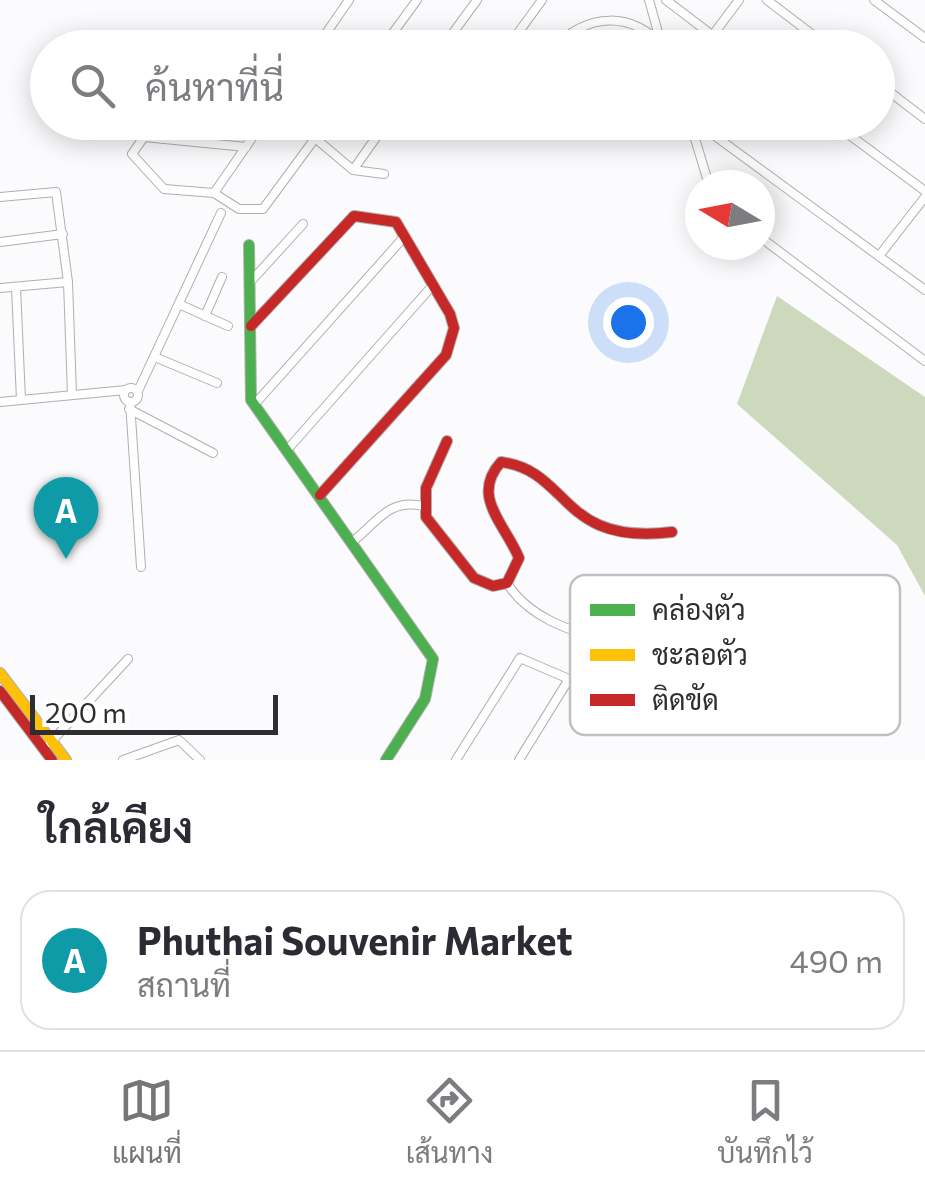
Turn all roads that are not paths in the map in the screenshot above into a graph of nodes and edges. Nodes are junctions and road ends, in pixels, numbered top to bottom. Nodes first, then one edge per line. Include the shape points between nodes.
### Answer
1 (349, 0) edge
2 (416, 0) edge
3 (477, 0) edge
4 (542, 0) edge
5 (649, 0) edge
6 (666, 0) edge
7 (738, 0) edge
8 (767, 0) edge
9 (874, 0) edge
10 (328, 30) edge
11 (395, 30) edge
12 (455, 30) edge
13 (520, 30) edge
14 (574, 30) edge
15 (641, 30) edge
16 (658, 30) edge
17 (705, 30) edge
18 (716, 30) edge
19 (806, 30) edge
20 (925, 38) edge
21 (895, 96) edge
22 (925, 119) edge
23 (142, 140) edge
24 (167, 140) edge
25 (251, 140) edge
26 (314, 140) edge
27 (317, 140) edge
28 (374, 140) edge
29 (698, 140) edge
30 (718, 140) edge
31 (855, 140) edge
32 (246, 147) junction
33 (353, 170) junction
34 (705, 170) edge
35 (384, 174) dead end
36 (214, 193) junction
37 (925, 194) edge
38 (0, 198) edge
39 (221, 213) dead end
40 (303, 224) dead end
41 (63, 234) junction
42 (405, 236) junction
43 (0, 242) edge
44 (249, 246) dead end
45 (775, 249) edge
46 (879, 256) junction
47 (222, 276) dead end
48 (253, 279) junction
49 (68, 282) junction
50 (434, 286) junction
51 (16, 287) junction
52 (0, 288) edge
53 (925, 290) edge
54 (181, 306) junction
55 (205, 316) junction
56 (228, 326) dead end
57 (251, 326) junction
58 (157, 358) junction
59 (925, 361) edge
60 (217, 383) dead end
61 (126, 390) junction
62 (138, 392) junction
63 (72, 395) junction
64 (21, 400) junction
65 (0, 402) edge
66 (129, 405) junction
67 (254, 405) junction
68 (447, 442) dead end
69 (288, 450) junction
70 (213, 454) dead end
71 (320, 495) junction
72 (423, 506) junction
73 (672, 532) dead end
74 (352, 543) junction
75 (142, 567) dead end
76 (507, 582) junction
77 (570, 627) edge
78 (128, 658) dead end
79 (0, 673) edge
80 (0, 691) edge
81 (47, 745) junction
82 (52, 760) edge
83 (66, 760) edge
84 (123, 760) edge
85 (200, 760) edge
86 (386, 760) edge
87 (456, 760) edge
88 (519, 760) edge

1 - 10 street
2 - 11 street
3 - 12 street
4 - 13 street
5 - 16 street
6 - 17 street
7 - 18 street
8 - 19 street
9 - 20 street
14 - 15 street via 611,19
21 - 22 street
23 - 36 street via 132,154 164,189
24 - 32 street
25 - 32 street
26 - 36 street via 263,209 239,209
27 - 33 street
28 - 33 street
29 - 34 street
30 - 46 street
31 - 37 street
32 - 36 street
33 - 35 street
37 - 46 street
38 - 41 street via 56,192
39 - 54 street
40 - 48 street
41 - 43 street
41 - 49 street
42 - 50 street
42 - 57 street via 396,222 348,219
42 - 67 street
44 - 48 street
45 - 59 street
46 - 53 street
47 - 55 street
48 - 57 street
49 - 51 street
49 - 63 street
50 - 69 street
50 - 71 street via 454,328 446,354
51 - 52 street
51 - 64 street
54 - 55 street
54 - 58 street
55 - 56 street
57 - 67 street via 248,393
58 - 60 street
58 - 62 street
61 - 62 street
61 - 63 street
61 - 66 street
62 - 66 street
63 - 64 street
64 - 65 street
66 - 70 street
66 - 75 street
67 - 69 street
68 - 72 street
69 - 71 street
71 - 74 street
72 - 74 street via 392,506
72 - 76 street via 474,578 493,586
73 - 76 street via 626,537 588,525 530,472 501,462 485,490 519,558
74 - 86 street via 433,658 428,690
76 - 77 street via 524,605
78 - 81 street
79 - 81 street
80 - 81 street
81 - 82 street
81 - 83 street
84 - 85 street via 179,740
87 - 88 street via 520,658 569,679

